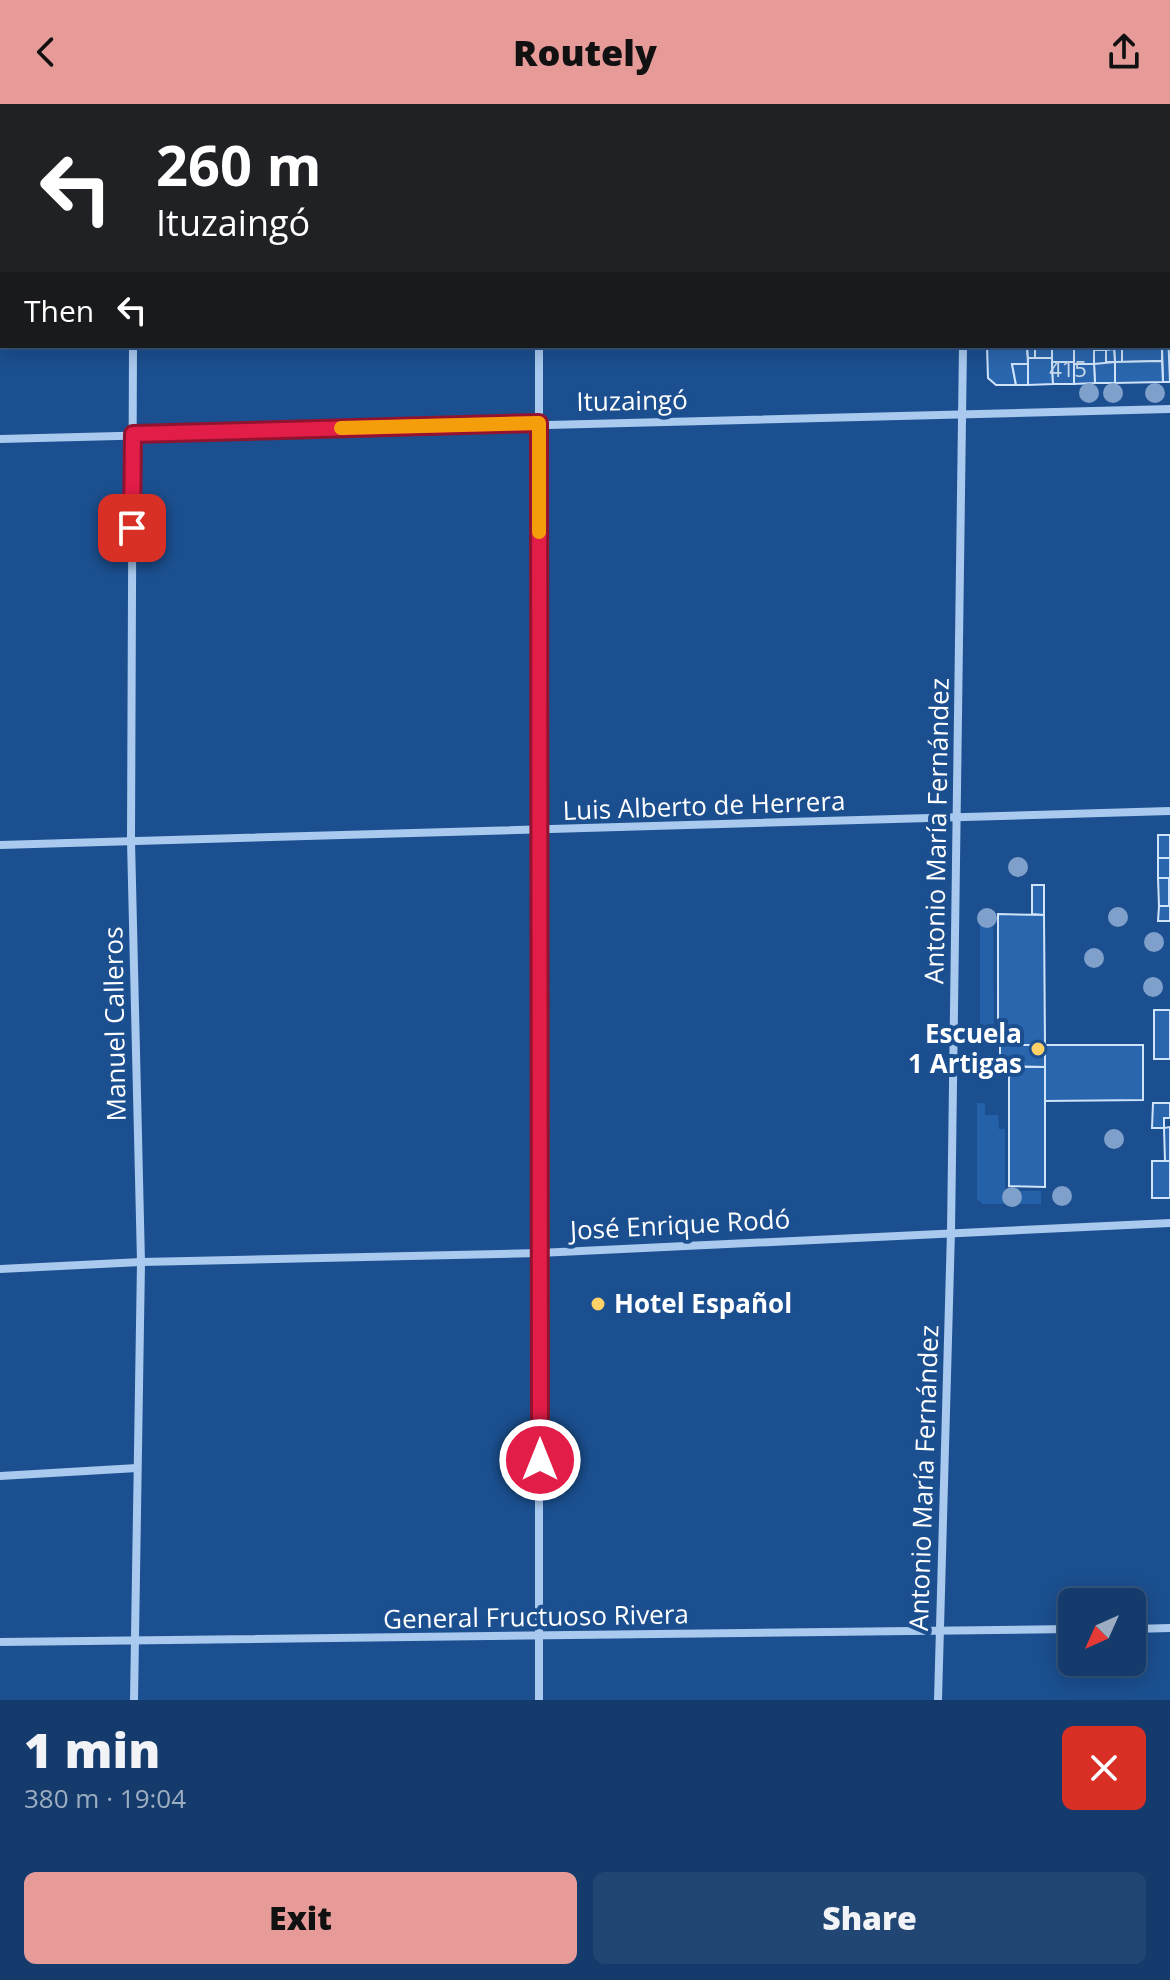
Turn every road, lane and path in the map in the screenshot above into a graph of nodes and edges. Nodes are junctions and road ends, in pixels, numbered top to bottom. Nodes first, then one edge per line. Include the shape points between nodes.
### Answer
1 (133, 348) edge
2 (539, 348) edge
3 (963, 348) edge
4 (1170, 409) edge
5 (964, 412) junction
6 (539, 423) junction
7 (133, 434) junction
8 (0, 439) edge
9 (1170, 811) edge
10 (958, 819) junction
11 (538, 831) junction
12 (131, 841) junction
13 (0, 845) edge
14 (1170, 1223) edge
15 (951, 1231) junction
16 (539, 1253) junction
17 (141, 1262) junction
18 (0, 1269) edge
19 (137, 1468) junction
20 (0, 1476) edge
21 (1170, 1628) edge
22 (1058, 1629) edge
23 (1146, 1629) edge
24 (939, 1631) junction
25 (540, 1638) junction
26 (133, 1640) junction
27 (0, 1642) edge
28 (134, 1700) edge
29 (539, 1700) edge
30 (938, 1700) edge

1 - 7 street, Manuel Calleros
2 - 6 street
3 - 5 street, Antonio María Fernández
4 - 5 street, Ituzaingó
5 - 6 street, Ituzaingó
5 - 10 street, Antonio María Fernández
6 - 7 street, Ituzaingó
6 - 11 street
7 - 8 street, Ituzaingó
7 - 12 street, Manuel Calleros
9 - 10 street, Luis Alberto de Herrera
10 - 11 street, Luis Alberto de Herrera
10 - 15 street, Antonio María Fernández
11 - 12 street, Luis Alberto de Herrera
11 - 16 street
12 - 13 street, Luis Alberto de Herrera
12 - 17 street, Manuel Calleros
14 - 15 street, José Enrique Rodó
15 - 16 street, José Enrique Rodó
15 - 24 street, Antonio María Fernández
16 - 17 street, José Enrique Rodó
16 - 25 street
17 - 18 street, José Enrique Rodó
17 - 19 street, Manuel Calleros
19 - 20 street
19 - 26 street, Manuel Calleros
21 - 23 street
22 - 24 street, General Fructuoso Rivera
24 - 25 street, General Fructuoso Rivera
24 - 30 street, Antonio María Fernández
25 - 26 street, General Fructuoso Rivera
25 - 29 street
26 - 27 street, General Fructuoso Rivera
26 - 28 street, Manuel Calleros

